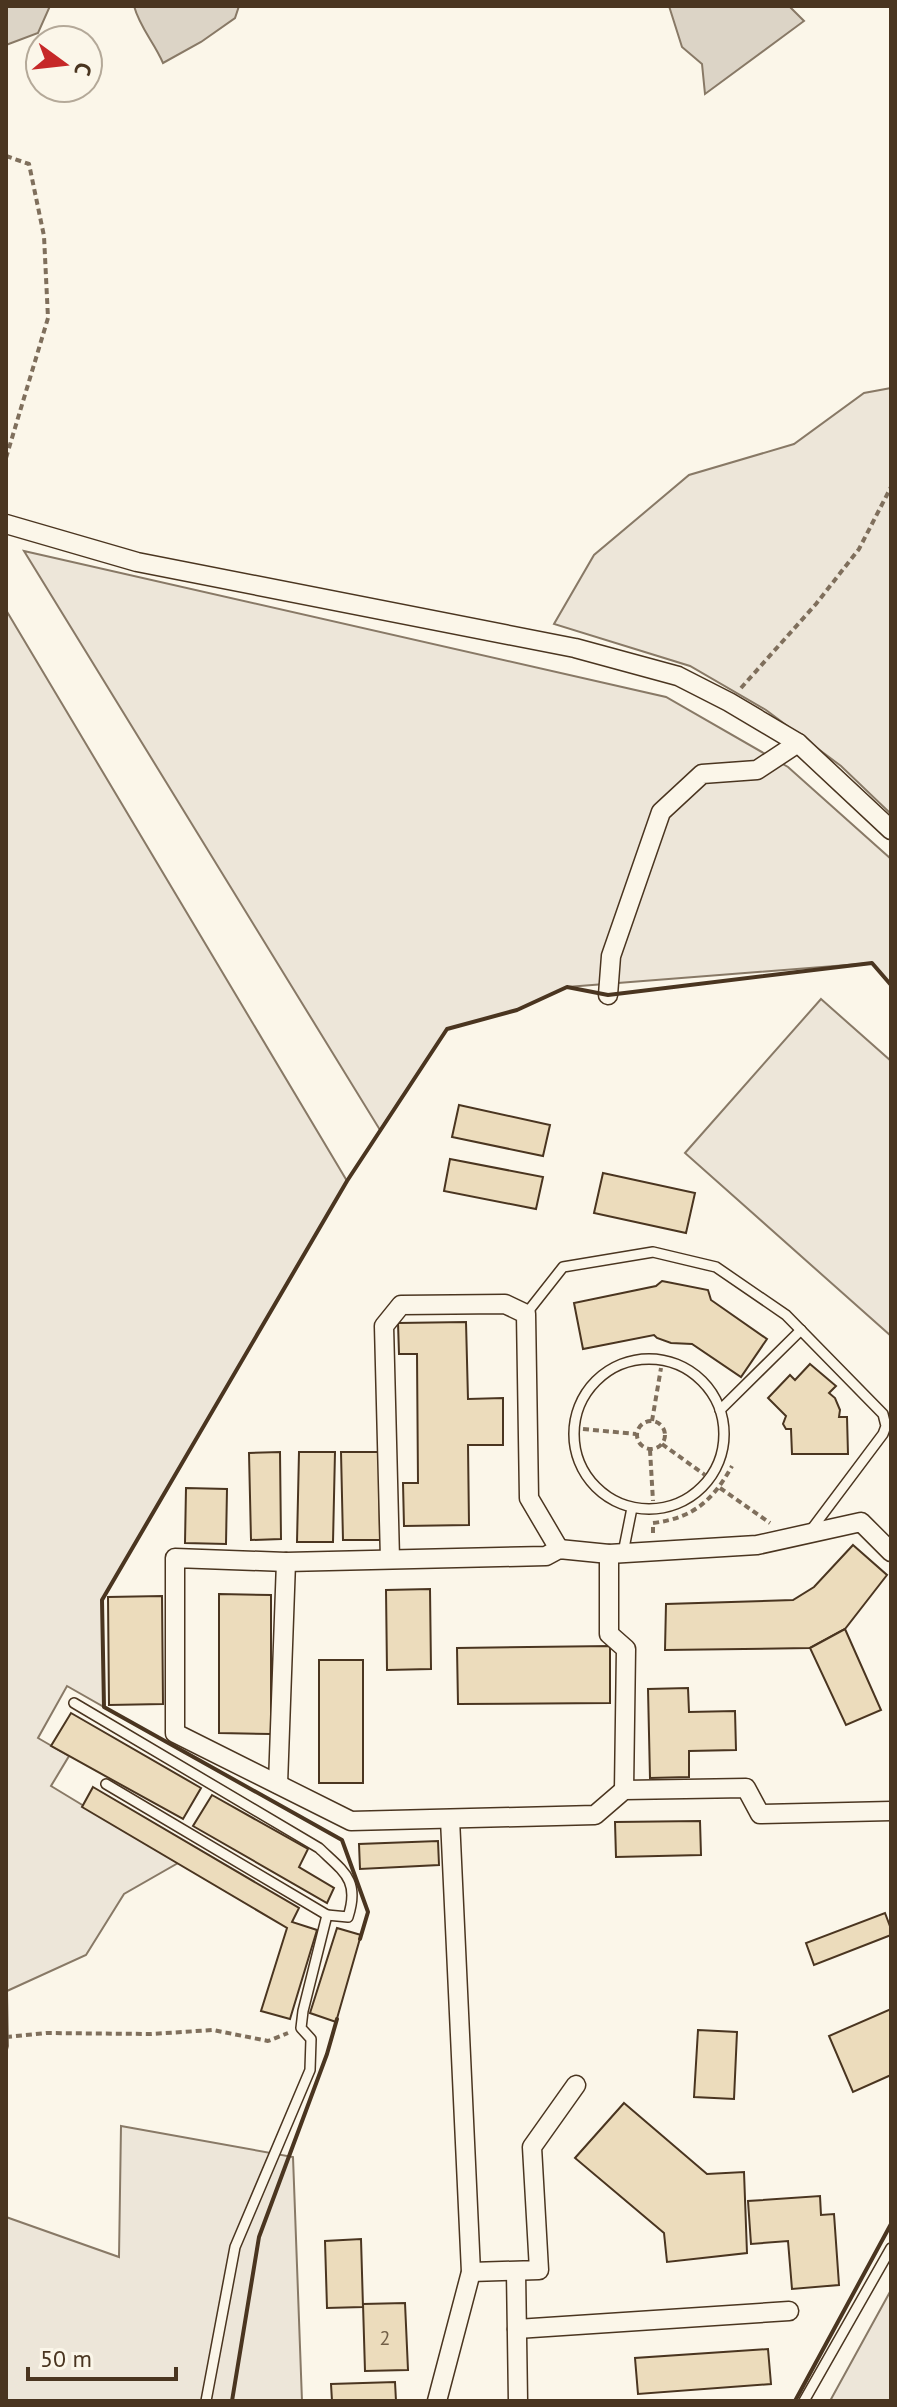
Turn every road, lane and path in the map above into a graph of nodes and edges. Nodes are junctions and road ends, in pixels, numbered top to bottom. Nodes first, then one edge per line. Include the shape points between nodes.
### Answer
1 (6, 156) edge
2 (6, 458) edge
3 (891, 487) edge
4 (6, 524) edge
5 (729, 702) junction
6 (798, 743) junction
7 (891, 830) edge
8 (608, 995) dead end
9 (526, 1314) junction
10 (801, 1330) junction
11 (661, 1368) dead end
12 (720, 1410) junction
13 (652, 1421) junction
14 (583, 1429) dead end
15 (636, 1434) junction
16 (662, 1444) junction
17 (650, 1450) junction
18 (732, 1466) dead end
19 (705, 1475) dead end
20 (720, 1488) junction
21 (653, 1501) dead end
22 (632, 1508) junction
23 (809, 1533) junction
24 (790, 1537) junction
25 (559, 1549) junction
26 (654, 1551) junction
27 (891, 1552) edge
28 (616, 1554) junction
29 (390, 1559) junction
30 (286, 1562) junction
31 (74, 1703) dead end
32 (106, 1784) dead end
33 (278, 1784) junction
34 (624, 1790) junction
35 (891, 1811) edge
36 (450, 1819) junction
37 (327, 1915) junction
38 (301, 2028) junction
39 (6, 2037) edge
40 (576, 2085) dead end
41 (891, 2248) edge
42 (471, 2272) junction
43 (516, 2272) junction
44 (789, 2311) dead end
45 (517, 2329) junction
46 (206, 2401) edge
47 (437, 2401) edge
48 (518, 2401) edge
49 (804, 2401) edge

1 - 2 path via 29,164 44,236 48,318
3 - 5 path via 859,549
4 - 5 street via 137,562 575,648 678,676
5 - 6 street
6 - 7 street
6 - 8 street via 757,770 702,774 661,812 611,956
9 - 10 lane via 563,1267 653,1252 716,1267
9 - 25 street via 529,1498
9 - 29 street via 505,1304 401,1305 384,1326
10 - 12 lane
10 - 23 lane via 883,1414 886,1426
11 - 13 path
12 - 22 lane via 724,1438 710,1478 674,1505
12 - 22 lane via 697,1375 651,1358 627,1362 587,1390 574,1428 579,1461 591,1482
13 - 15 path
13 - 16 path via 665,1430
14 - 15 path
15 - 17 path via 638,1443
16 - 17 path
16 - 19 path
17 - 21 path
18 - 20 path
20 - 24 path
20 - 26 path via 696,1510 653,1523
22 - 28 lane
23 - 24 street
23 - 27 street via 861,1522
24 - 26 street via 757,1545
25 - 28 street
25 - 29 street via 546,1556
26 - 28 street
28 - 34 street via 609,1634 626,1649
29 - 30 street
30 - 33 street
30 - 33 street via 175,1558 175,1733
31 - 37 lane via 319,1848 347,1874 354,1899 348,1917
32 - 37 lane
33 - 36 street via 351,1821
34 - 35 street via 746,1788 760,1814
34 - 36 street via 595,1815
36 - 42 street
37 - 38 lane
38 - 39 path via 268,2041 213,2030
38 - 46 lane via 311,2039 310,2070 235,2247
40 - 43 street via 532,2147 539,2270
41 - 49 lane
42 - 43 street
42 - 47 street
43 - 45 street
44 - 45 street
45 - 48 street

